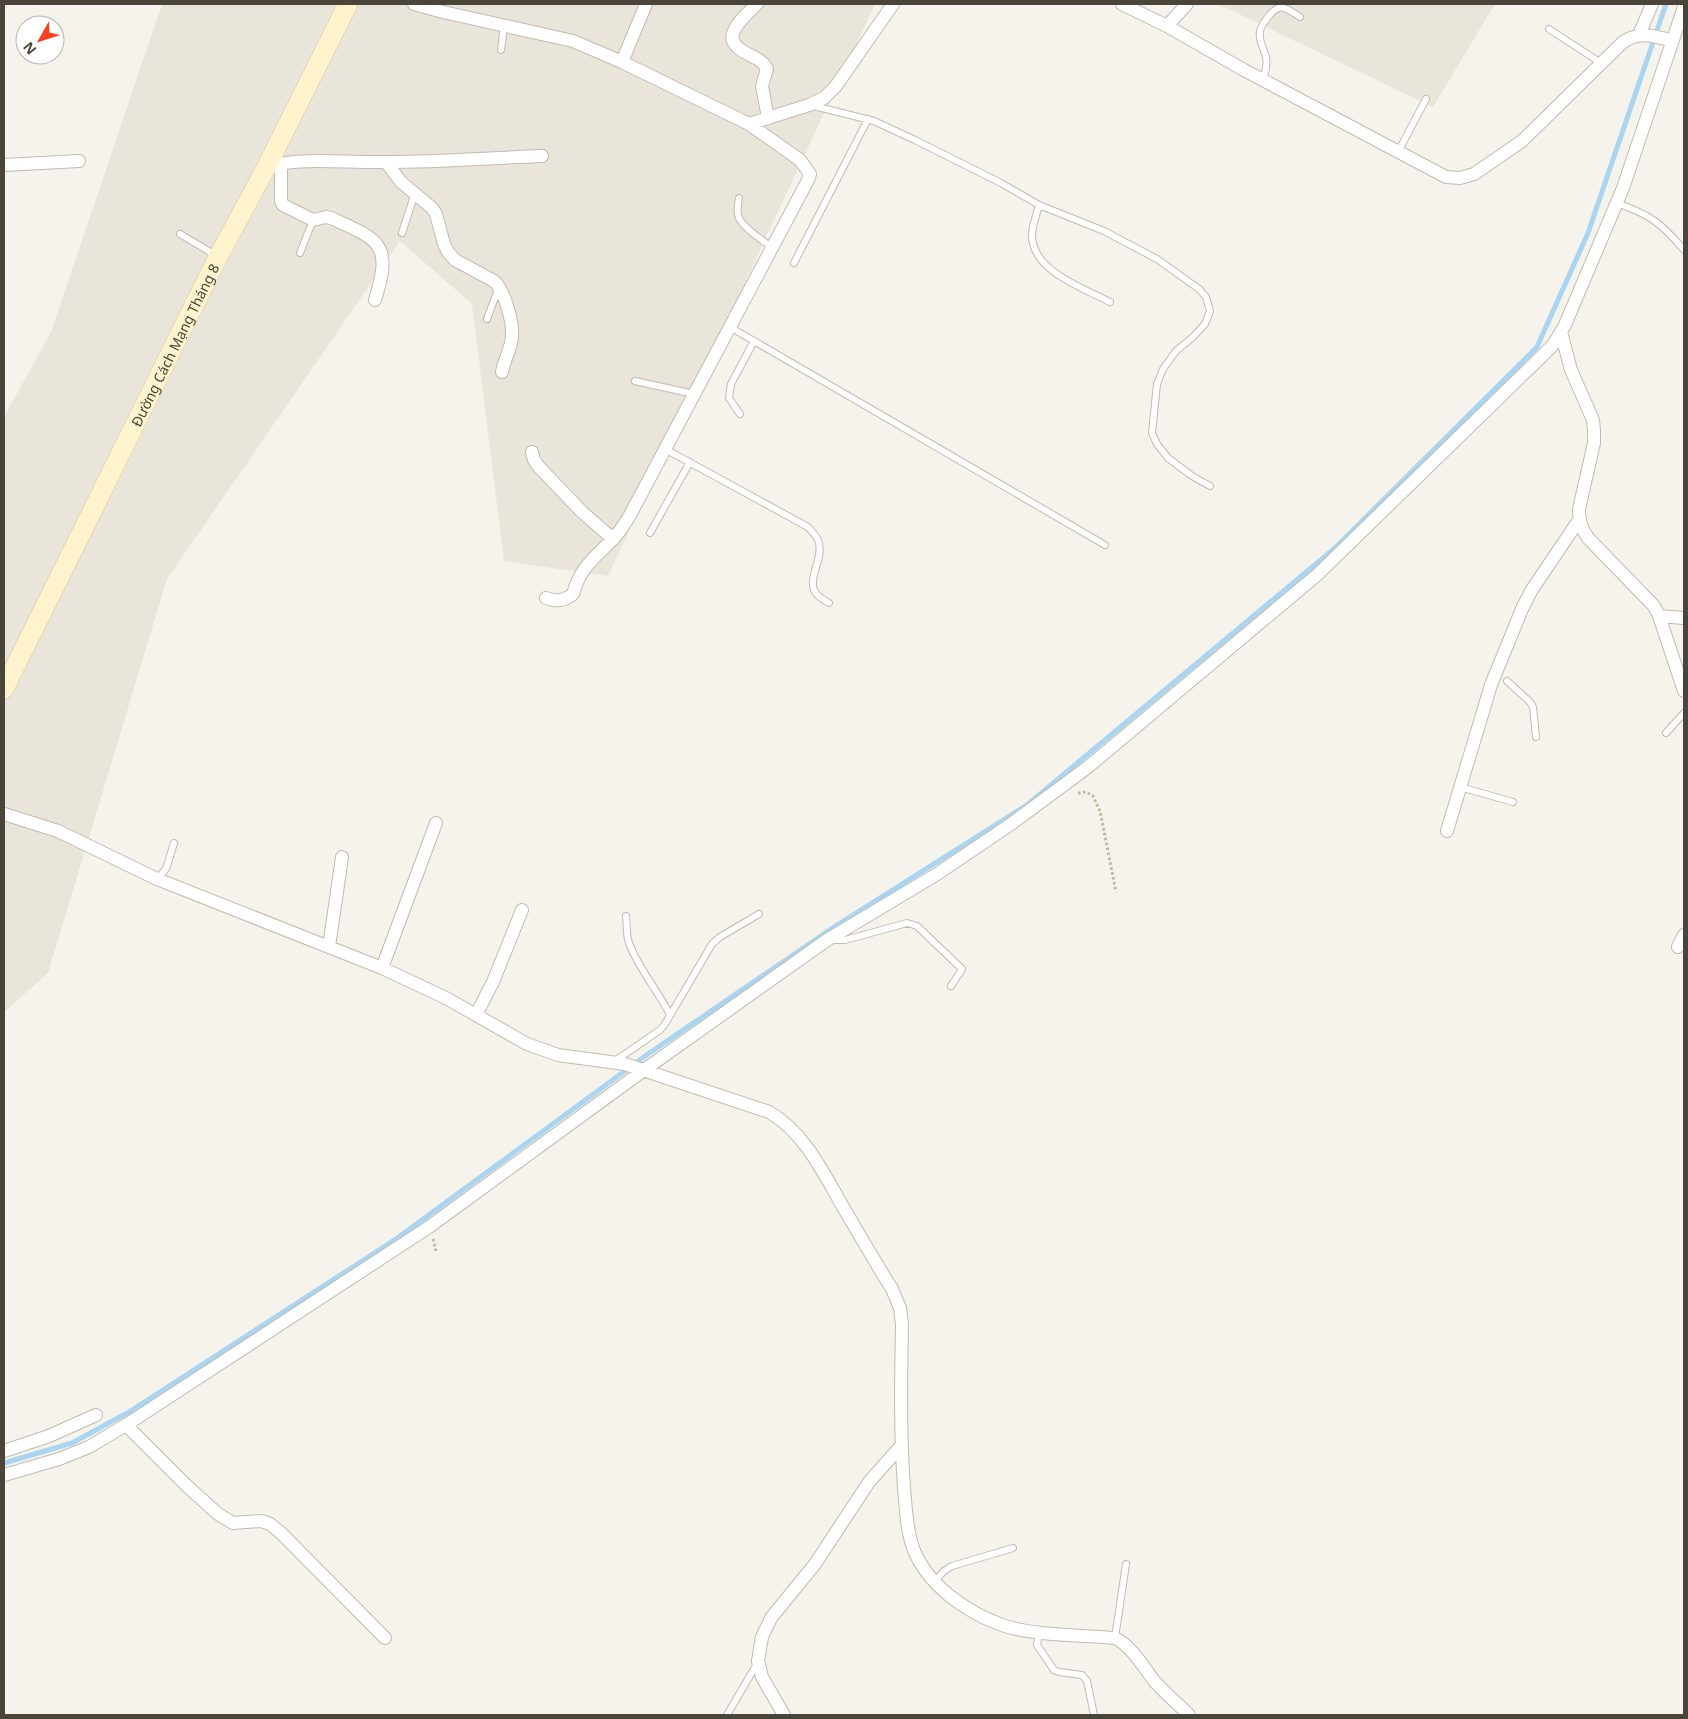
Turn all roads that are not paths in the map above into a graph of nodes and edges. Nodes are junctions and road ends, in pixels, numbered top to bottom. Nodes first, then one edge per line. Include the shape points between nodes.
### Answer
1 (348, 4) edge
2 (414, 4) edge
3 (646, 4) edge
4 (757, 4) edge
5 (893, 4) edge
6 (1122, 4) edge
7 (1187, 4) edge
8 (1652, 4) edge
9 (1684, 12) edge
10 (1300, 17) dead end
11 (504, 26) junction
12 (1167, 26) junction
13 (1549, 30) dead end
14 (1642, 35) junction
15 (1670, 40) junction
16 (501, 50) dead end
17 (622, 62) junction
18 (1601, 63) junction
19 (1263, 80) junction
20 (1426, 99) dead end
21 (809, 105) junction
22 (768, 118) junction
23 (868, 119) junction
24 (749, 124) junction
25 (1398, 152) junction
26 (542, 156) dead end
27 (79, 161) dead end
28 (386, 162) junction
29 (4, 164) edge
30 (274, 164) junction
31 (415, 193) junction
32 (739, 198) dead end
33 (1616, 203) junction
34 (1039, 204) junction
35 (313, 220) junction
36 (402, 233) dead end
37 (180, 234) dead end
38 (772, 248) junction
39 (1684, 250) edge
40 (300, 252) dead end
41 (218, 256) junction
42 (794, 263) dead end
43 (499, 286) junction
44 (375, 300) dead end
45 (1110, 302) dead end
46 (487, 319) dead end
47 (730, 327) junction
48 (1561, 332) junction
49 (754, 341) junction
50 (502, 372) dead end
51 (635, 381) dead end
52 (694, 394) junction
53 (740, 414) dead end
54 (664, 449) junction
55 (532, 452) dead end
56 (690, 462) junction
57 (1210, 486) dead end
58 (1579, 520) junction
59 (650, 533) dead end
60 (613, 539) junction
61 (1105, 545) dead end
62 (546, 598) dead end
63 (829, 603) dead end
64 (1659, 616) junction
65 (1684, 618) edge
66 (1502, 677) junction
67 (4, 689) edge
68 (1684, 691) edge
69 (1684, 713) edge
70 (1666, 733) dead end
71 (1536, 737) dead end
72 (1460, 787) junction
73 (1513, 802) dead end
74 (4, 814) edge
75 (436, 823) dead end
76 (1447, 831) dead end
77 (174, 843) dead end
78 (342, 857) dead end
79 (157, 879) junction
80 (522, 910) dead end
81 (759, 914) dead end
82 (626, 916) dead end
83 (1684, 935) edge
84 (827, 940) junction
85 (329, 947) junction
86 (1678, 947) dead end
87 (382, 968) junction
88 (951, 986) dead end
89 (476, 1015) junction
90 (670, 1015) junction
91 (619, 1063) junction
92 (642, 1069) junction
93 (96, 1415) dead end
94 (126, 1425) junction
95 (901, 1446) junction
96 (4, 1451) edge
97 (4, 1475) edge
98 (1013, 1548) dead end
99 (1126, 1564) dead end
100 (935, 1581) junction
101 (1039, 1632) junction
102 (385, 1638) dead end
103 (1115, 1638) junction
104 (758, 1661) junction
105 (727, 1715) edge
106 (784, 1715) edge
107 (1094, 1715) edge
108 (1189, 1715) edge

1 - 30 street, Đường Cách Mạng Tháng 8
2 - 11 street
3 - 17 street
4 - 22 street via 740,20 732,38 738,50 759,60 767,68 762,86
5 - 21 street via 836,86 824,98
6 - 12 street
7 - 12 street
8 - 14 street
9 - 15 street
10 - 19 lane via 1281,7 1275,8 1267,18 1260,31 1267,68
11 - 16 lane
11 - 17 street via 573,41
12 - 19 street
13 - 18 lane
14 - 15 street
14 - 18 street via 1623,42
15 - 33 street
17 - 24 street
18 - 25 street via 1522,141 1474,174 1446,177
19 - 25 street
20 - 25 lane
21 - 22 street
21 - 23 lane
22 - 24 street
23 - 34 lane via 916,140
23 - 42 lane
24 - 38 street via 800,160 810,174
26 - 28 street
27 - 29 street
28 - 30 street via 306,160
28 - 31 street via 401,182
30 - 35 street via 283,205
30 - 41 street, Đường Cách Mạng Tháng 8
31 - 36 lane
31 - 43 street via 436,214 444,244 455,260
32 - 38 lane via 739,218
33 - 39 lane via 1656,220
33 - 48 street
34 - 45 lane via 1032,234 1039,258 1057,274
34 - 57 lane via 1104,231 1157,259 1206,297 1210,311 1205,324 1176,351 1157,384 1152,433 1168,458
35 - 40 lane
35 - 44 street via 331,218 371,238 378,246 382,267
37 - 41 lane
38 - 47 street
41 - 67 street, Đường Cách Mạng Tháng 8
43 - 46 lane
43 - 50 street via 512,335
47 - 49 lane
47 - 52 street
48 - 58 street via 1571,370 1594,431
48 - 84 street via 1544,355 1317,575 1088,767 937,874
49 - 53 lane via 731,384 728,398
49 - 61 lane
51 - 52 lane
52 - 54 street
54 - 56 lane
54 - 60 street via 629,517
55 - 60 street via 538,467
56 - 59 lane
56 - 63 lane via 808,527 819,541 820,557 814,576 814,590
58 - 64 street via 1588,538 1648,600
58 - 66 street via 1522,609
60 - 62 street via 578,577 573,594 562,601
64 - 65 street
64 - 68 street
66 - 71 lane via 1533,707
66 - 72 street
69 - 70 lane
72 - 73 lane
72 - 76 street
74 - 79 street via 58,832
75 - 87 street
77 - 79 lane via 166,869
78 - 85 street
79 - 85 street
80 - 89 street
81 - 90 lane via 712,944
82 - 90 lane via 628,942
83 - 86 street
84 - 88 lane via 845,940 912,923 962,969
84 - 92 street
85 - 87 street
87 - 89 street
89 - 91 street via 541,1050
90 - 91 lane via 660,1030
91 - 92 street
92 - 94 street via 429,1227
92 - 95 street via 782,1119 816,1161 900,1308
93 - 96 street
94 - 97 street via 82,1450
94 - 102 street via 218,1514 233,1523 261,1521 281,1533
95 - 100 street via 907,1527 913,1549
95 - 104 street via 874,1476 815,1564 771,1618 762,1637
98 - 100 lane via 952,1566
99 - 103 lane
100 - 101 street via 946,1594 974,1612 1003,1625
101 - 103 street
101 - 107 lane via 1037,1645 1054,1670 1082,1675 1087,1681
103 - 108 street
104 - 105 lane
104 - 106 street via 762,1677

